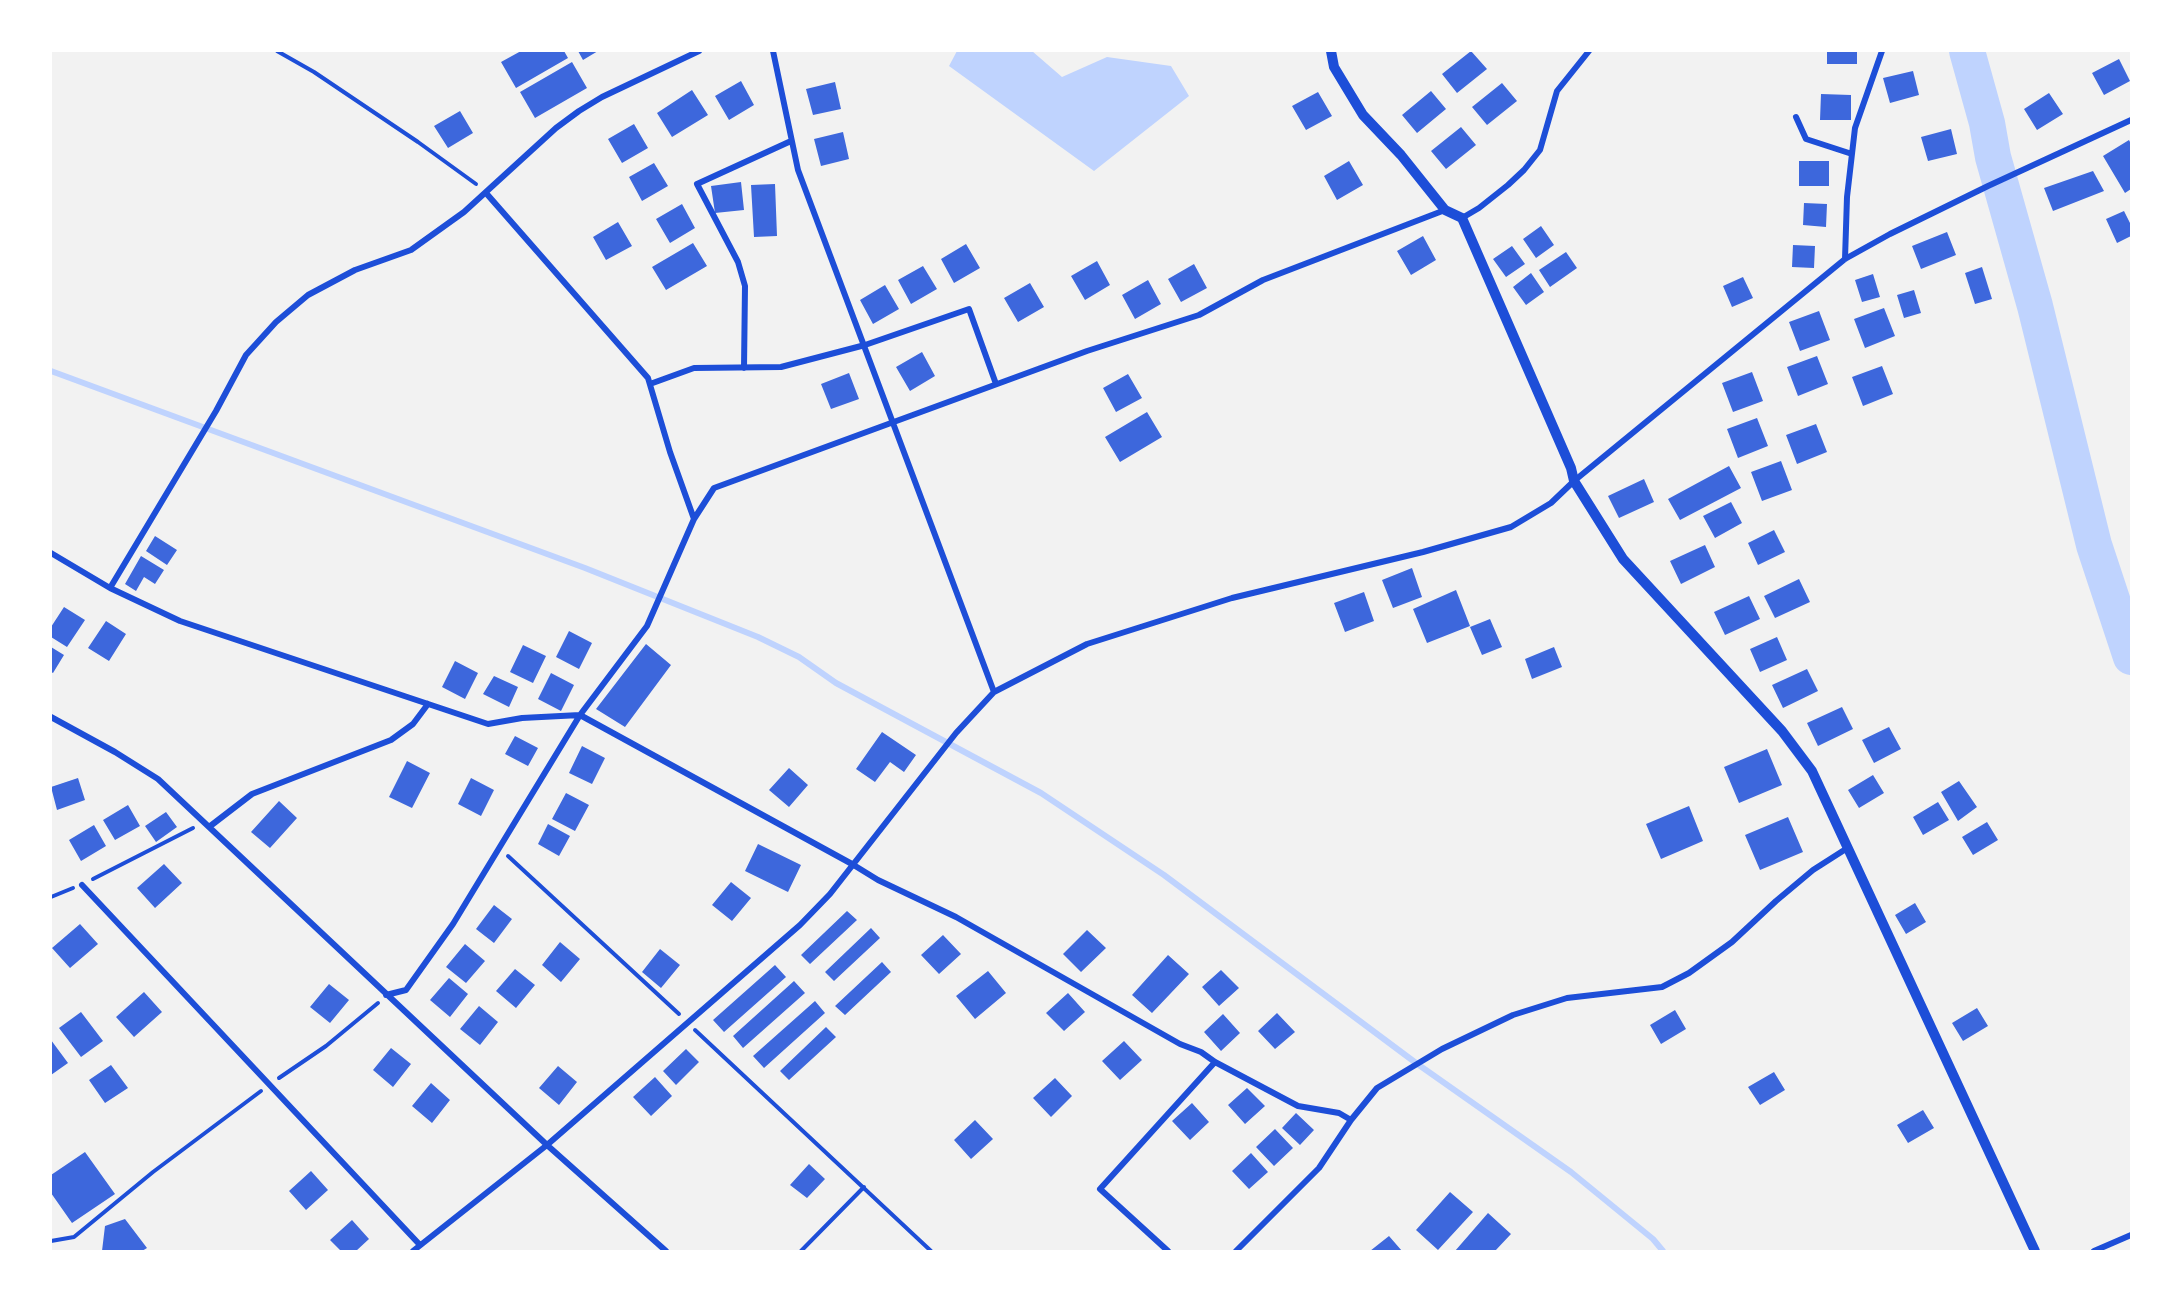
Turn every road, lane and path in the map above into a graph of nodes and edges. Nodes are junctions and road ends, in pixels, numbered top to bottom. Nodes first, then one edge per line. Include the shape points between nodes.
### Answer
1 (277, 51) edge
2 (699, 51) edge
3 (773, 51) edge
4 (1331, 51) edge
5 (1589, 51) edge
6 (1882, 51) edge
7 (1796, 117) dead end
8 (2131, 120) edge
9 (791, 141) junction
10 (1852, 154) junction
11 (486, 192) junction
12 (1445, 210) junction
13 (1462, 218) junction
14 (1845, 259) junction
15 (866, 345) junction
16 (744, 368) junction
17 (650, 384) junction
18 (996, 384) junction
19 (894, 423) junction
20 (1574, 481) junction
21 (694, 519) junction
22 (51, 553) edge
23 (110, 588) junction
24 (994, 692) junction
25 (428, 704) junction
26 (580, 715) junction
27 (51, 717) edge
28 (209, 827) junction
29 (1849, 847) junction
30 (852, 864) junction
31 (81, 885) junction
32 (51, 897) edge
33 (386, 995) junction
34 (1215, 1062) junction
35 (268, 1086) junction
36 (1351, 1120) junction
37 (547, 1145) junction
38 (2131, 1235) edge
39 (51, 1241) edge
40 (420, 1245) junction
41 (413, 1251) edge
42 (666, 1251) edge
43 (801, 1251) edge
44 (931, 1251) edge
45 (1168, 1251) edge
46 (1236, 1251) edge
47 (2036, 1251) edge
48 (2094, 1251) edge

1 - 11 path via 418,142
2 - 11 street via 579,111
3 - 9 street
4 - 12 street via 1334,67 1363,115
5 - 13 street via 1557,91 1540,150 1524,171
6 - 10 street via 1855,128
7 - 10 street via 1806,139
8 - 14 street via 2008,176
9 - 15 street via 798,170
9 - 16 street via 697,184 738,261 745,286
10 - 14 street
11 - 17 street via 626,350
11 - 23 street via 411,250 355,270 308,295 276,322 246,356
12 - 13 street
12 - 18 street via 1263,280 1199,315
13 - 20 street
14 - 20 street
15 - 16 street via 781,368
15 - 18 street via 969,309
15 - 19 street
16 - 17 street via 694,368
17 - 21 street
18 - 19 street
19 - 21 street via 714,488
19 - 24 street
20 - 24 street via 1551,503 1511,527 1232,598 1087,644
20 - 29 street via 1623,559 1782,731 1812,771
21 - 26 street via 647,626
22 - 23 street
23 - 25 street via 218,635
24 - 30 street via 956,733
25 - 26 street via 488,723
25 - 28 street via 413,724 391,740 252,794
26 - 30 street
26 - 33 street via 453,924 406,990
27 - 28 street via 158,780
28 - 31 path via 198,826
28 - 33 street
29 - 36 street via 1813,870 1732,942 1689,973 1662,987 1567,998 1513,1016 1429,1057 1377,1088
29 - 47 street
30 - 34 street via 956,917
30 - 37 street via 800,925
31 - 32 path
31 - 35 street
33 - 35 path via 326,1046
33 - 37 street
34 - 36 street via 1298,1106 1339,1113
34 - 45 street via 1100,1189
35 - 39 path via 74,1237
35 - 40 street
36 - 46 street via 1319,1168
37 - 40 street
37 - 42 street
38 - 48 street
40 - 41 street
43 - 44 path via 864,1187

